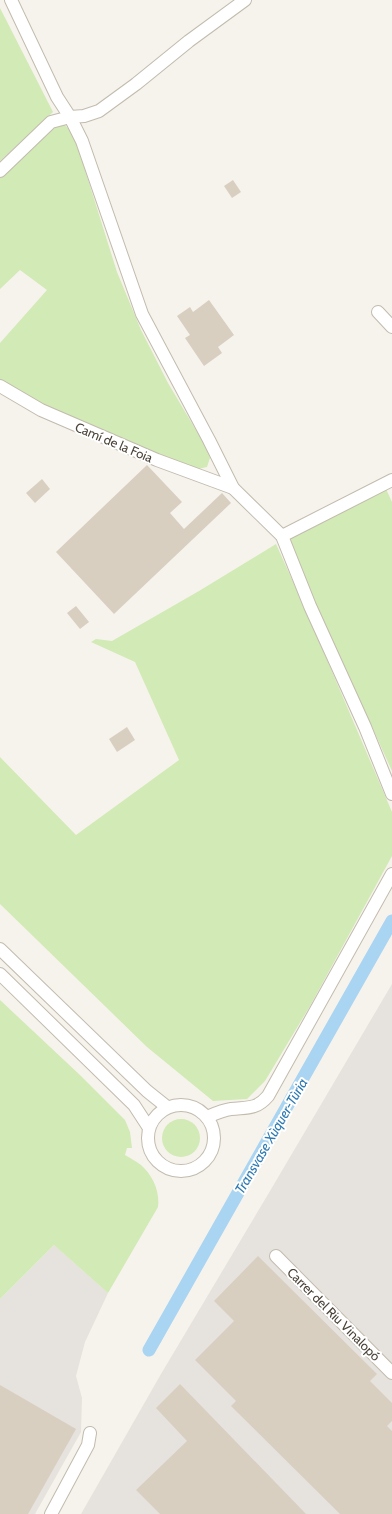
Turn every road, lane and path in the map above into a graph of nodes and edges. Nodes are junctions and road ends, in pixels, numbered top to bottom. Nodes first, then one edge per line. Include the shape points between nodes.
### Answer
1 (11, 0) edge
2 (245, 0) edge
3 (70, 117) junction
4 (0, 171) edge
5 (378, 312) dead end
6 (392, 327) edge
7 (0, 386) edge
8 (392, 480) edge
9 (233, 488) junction
10 (282, 536) junction
11 (392, 794) edge
12 (392, 874) edge
13 (0, 949) edge
14 (0, 974) edge
15 (167, 1108) junction
16 (207, 1117) junction
17 (149, 1128) junction
18 (276, 1256) dead end
19 (392, 1373) edge
20 (90, 1433) dead end
21 (51, 1514) edge

1 - 3 street via 57,97
2 - 3 street via 99,111
3 - 4 street via 51,122
3 - 9 street via 82,141 142,314
5 - 6 street
7 - 9 street, Camí de la Foia via 48,414 157,460
8 - 10 street
9 - 10 street
10 - 11 street
12 - 16 street via 268,1096 260,1104 229,1109
13 - 15 street via 146,1091
14 - 17 street via 134,1104
15 - 16 street via 188,1105
15 - 17 street via 159,1112
16 - 17 street via 214,1134 210,1153 201,1164 184,1171 166,1167 152,1155
18 - 19 street, Carrer del Riu Vinalopó
20 - 21 street via 88,1445

